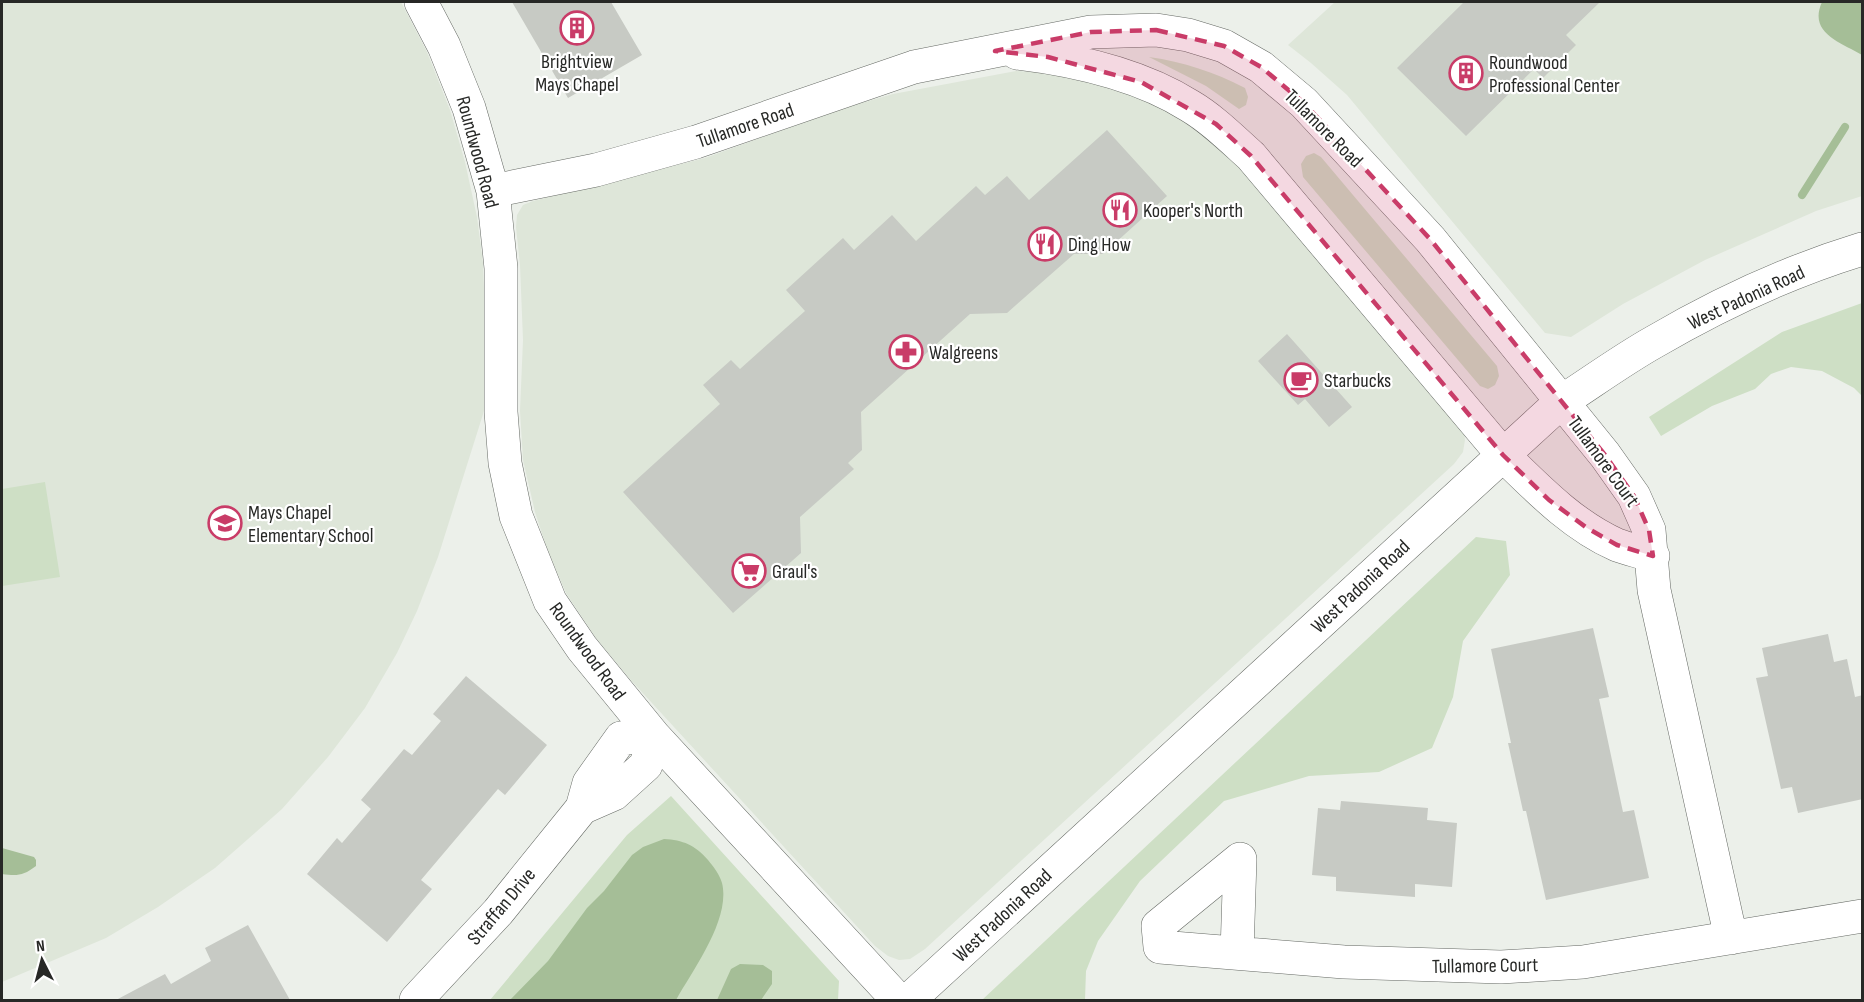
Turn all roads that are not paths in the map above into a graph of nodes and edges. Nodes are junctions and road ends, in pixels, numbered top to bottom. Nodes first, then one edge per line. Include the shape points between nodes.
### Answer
1 (421, 2) edge
2 (995, 51) junction
3 (493, 191) junction
4 (1863, 249) edge
5 (1561, 402) junction
6 (1503, 454) junction
7 (1653, 556) junction
8 (654, 736) junction
9 (1863, 915) edge
10 (1731, 938) junction
11 (1237, 953) dead end
12 (416, 1000) edge
13 (898, 1000) edge
14 (909, 1000) edge

1 - 3 street, Roundwood Road via 469,108
2 - 3 street, Tullamore Road via 914,67 696,142 596,170
2 - 5 street, Tullamore Road via 1091,32 1156,30 1224,46 1261,68 1304,103 1430,239
2 - 6 street, Tullamore Road via 1048,57 1141,82 1189,105 1216,124 1251,156
3 - 8 street, Roundwood Road via 501,268 501,412 505,463 516,516 550,601 582,648
4 - 5 street, West Padonia Road via 1773,281 1709,312 1653,342
5 - 6 street, West Padonia Road
5 - 7 street, Tullamore Court via 1634,496 1649,530
6 - 7 street via 1549,500 1587,528 1617,545
6 - 14 street, West Padonia Road
7 - 10 street, Tullamore Court via 1654,590
8 - 12 street, Straffan Drive via 646,765 614,794 582,808 498,912
8 - 13 street, Roundwood Road
9 - 10 street, Tullamore Court
10 - 11 street, Tullamore Court via 1582,962 1501,967 1344,962

